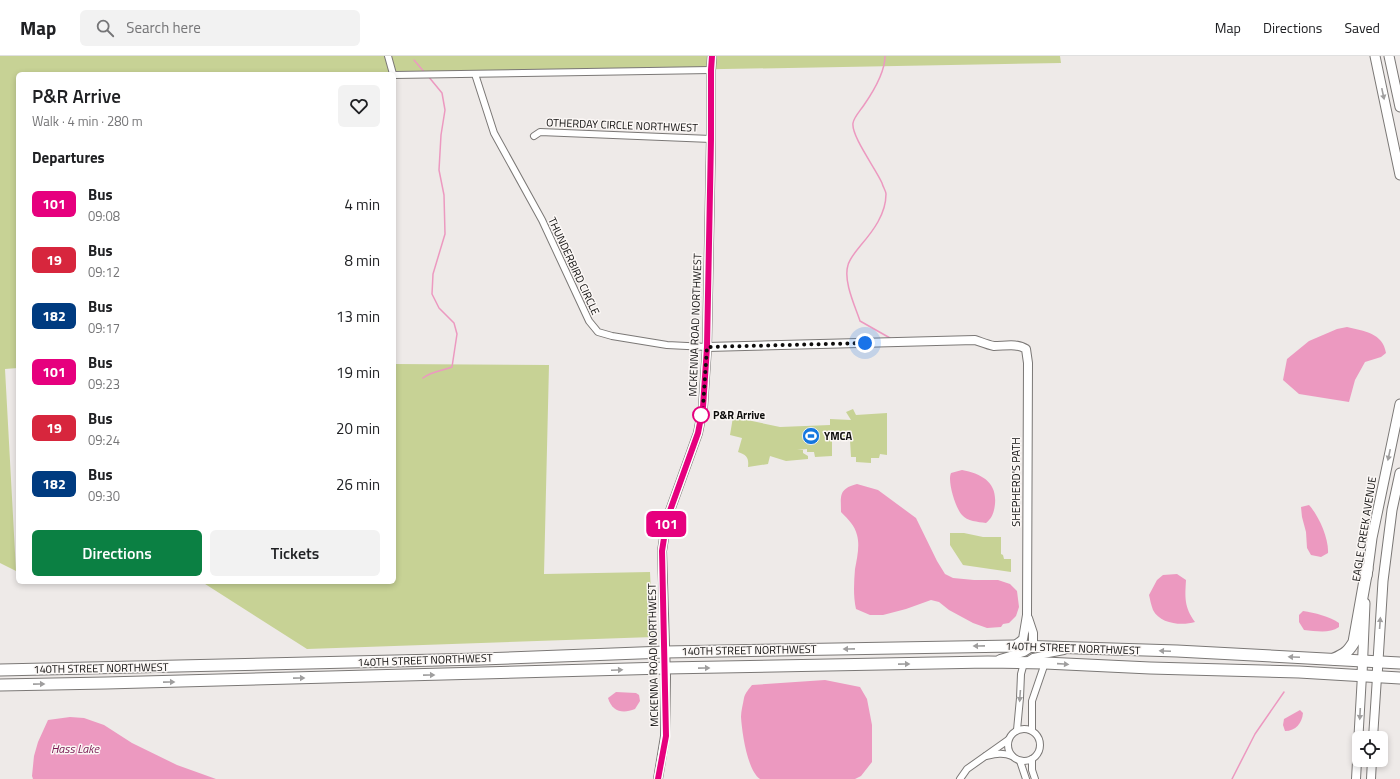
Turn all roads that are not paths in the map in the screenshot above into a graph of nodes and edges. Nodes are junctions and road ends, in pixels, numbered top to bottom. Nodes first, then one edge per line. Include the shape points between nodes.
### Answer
1 (388, 56) edge
2 (712, 56) edge
3 (1375, 56) edge
4 (1389, 56) edge
5 (711, 70) junction
6 (392, 72) edge
7 (396, 74) edge
8 (475, 74) junction
9 (1400, 107) edge
10 (534, 136) dead end
11 (711, 139) junction
12 (1400, 175) edge
13 (707, 347) junction
14 (1400, 404) edge
15 (1400, 473) edge
16 (1368, 569) junction
17 (1027, 615) junction
18 (1014, 646) junction
19 (1033, 646) junction
20 (1080, 648) junction
21 (665, 652) junction
22 (1334, 659) junction
23 (1363, 660) junction
24 (1378, 661) junction
25 (988, 662) junction
26 (1024, 663) junction
27 (1045, 663) junction
28 (1400, 663) edge
29 (665, 668) junction
30 (0, 670) edge
31 (1362, 675) junction
32 (1377, 677) junction
33 (1400, 678) edge
34 (0, 685) edge
35 (1017, 730) junction
36 (1032, 730) junction
37 (1373, 731) edge
38 (1008, 740) junction
39 (1012, 756) junction
40 (984, 757) junction
41 (1032, 759) junction
42 (1020, 761) junction
43 (1372, 767) edge
44 (658, 779) edge
45 (960, 779) edge
46 (1026, 779) edge
47 (1035, 779) edge
48 (1356, 779) edge
49 (1371, 779) edge

1 - 6 street
2 - 5 street, MCKENNA ROAD NORTHWEST
3 -> 12 main road
4 - 9 main road
5 - 8 street
5 - 11 street, MCKENNA ROAD NORTHWEST
7 - 8 street
8 - 13 street, THUNDERBIRD CIRCLE via 494,133 542,220 589,321 598,332 667,345
10 - 11 street, OTHERDAY CIRCLE NORTHWEST via 540,132
11 - 13 street, MCKENNA ROAD NORTHWEST
13 - 17 street, SHEPHERD'S PATH via 975,340 993,346 1023,347 1028,363
13 - 21 street, MCKENNA ROAD NORTHWEST via 703,407 698,433 667,519 662,551
14 -> 16 main road, EAGLE CREEK AVENUE
24 -> 15 main road via 1383,581 1392,510
16 - 22 highway via 1354,642 1350,649
16 - 23 main road, EAGLE CREEK AVENUE
17 - 18 street, SHEPHERD'S PATH via 1023,638
17 - 19 street, SHEPHERD'S PATH via 1033,633
18 - 19 highway, 140TH STREET NORTHWEST
18 -> 21 highway, 140TH STREET NORTHWEST
19 - 20 highway, 140TH STREET NORTHWEST
19 - 25 street via 1010,657
22 -> 20 highway, 140TH STREET NORTHWEST
20 - 26 street via 1033,657
21 - 29 street, MCKENNA ROAD NORTHWEST
21 - 30 highway, 140TH STREET NORTHWEST via 481,659
22 - 23 highway, 140TH STREET NORTHWEST
23 - 24 highway, 140TH STREET NORTHWEST
23 - 31 main road, EAGLE CREEK AVENUE
24 - 28 highway, 140TH STREET NORTHWEST
24 - 32 main road
25 - 26 highway, 140TH STREET NORTHWEST
29 -> 25 highway, 140TH STREET NORTHWEST
26 - 27 highway, 140TH STREET NORTHWEST
26 -> 35 street
27 -> 31 highway, 140TH STREET NORTHWEST
27 - 36 street via 1032,701
34 -> 29 highway, 140TH STREET NORTHWEST
29 - 44 street, MCKENNA ROAD NORTHWEST via 666,736
31 - 32 highway, 140TH STREET NORTHWEST
31 -> 48 street
32 - 33 highway, 140TH STREET NORTHWEST
32 - 37 street
35 - 36 street
35 - 38 street
36 - 41 street via 1040,742 1039,752
38 - 39 street
38 - 40 street
39 - 40 street via 1000,753
39 - 42 street
40 - 45 street via 967,769
41 - 42 street
41 - 47 street
42 - 46 street
43 - 49 street

